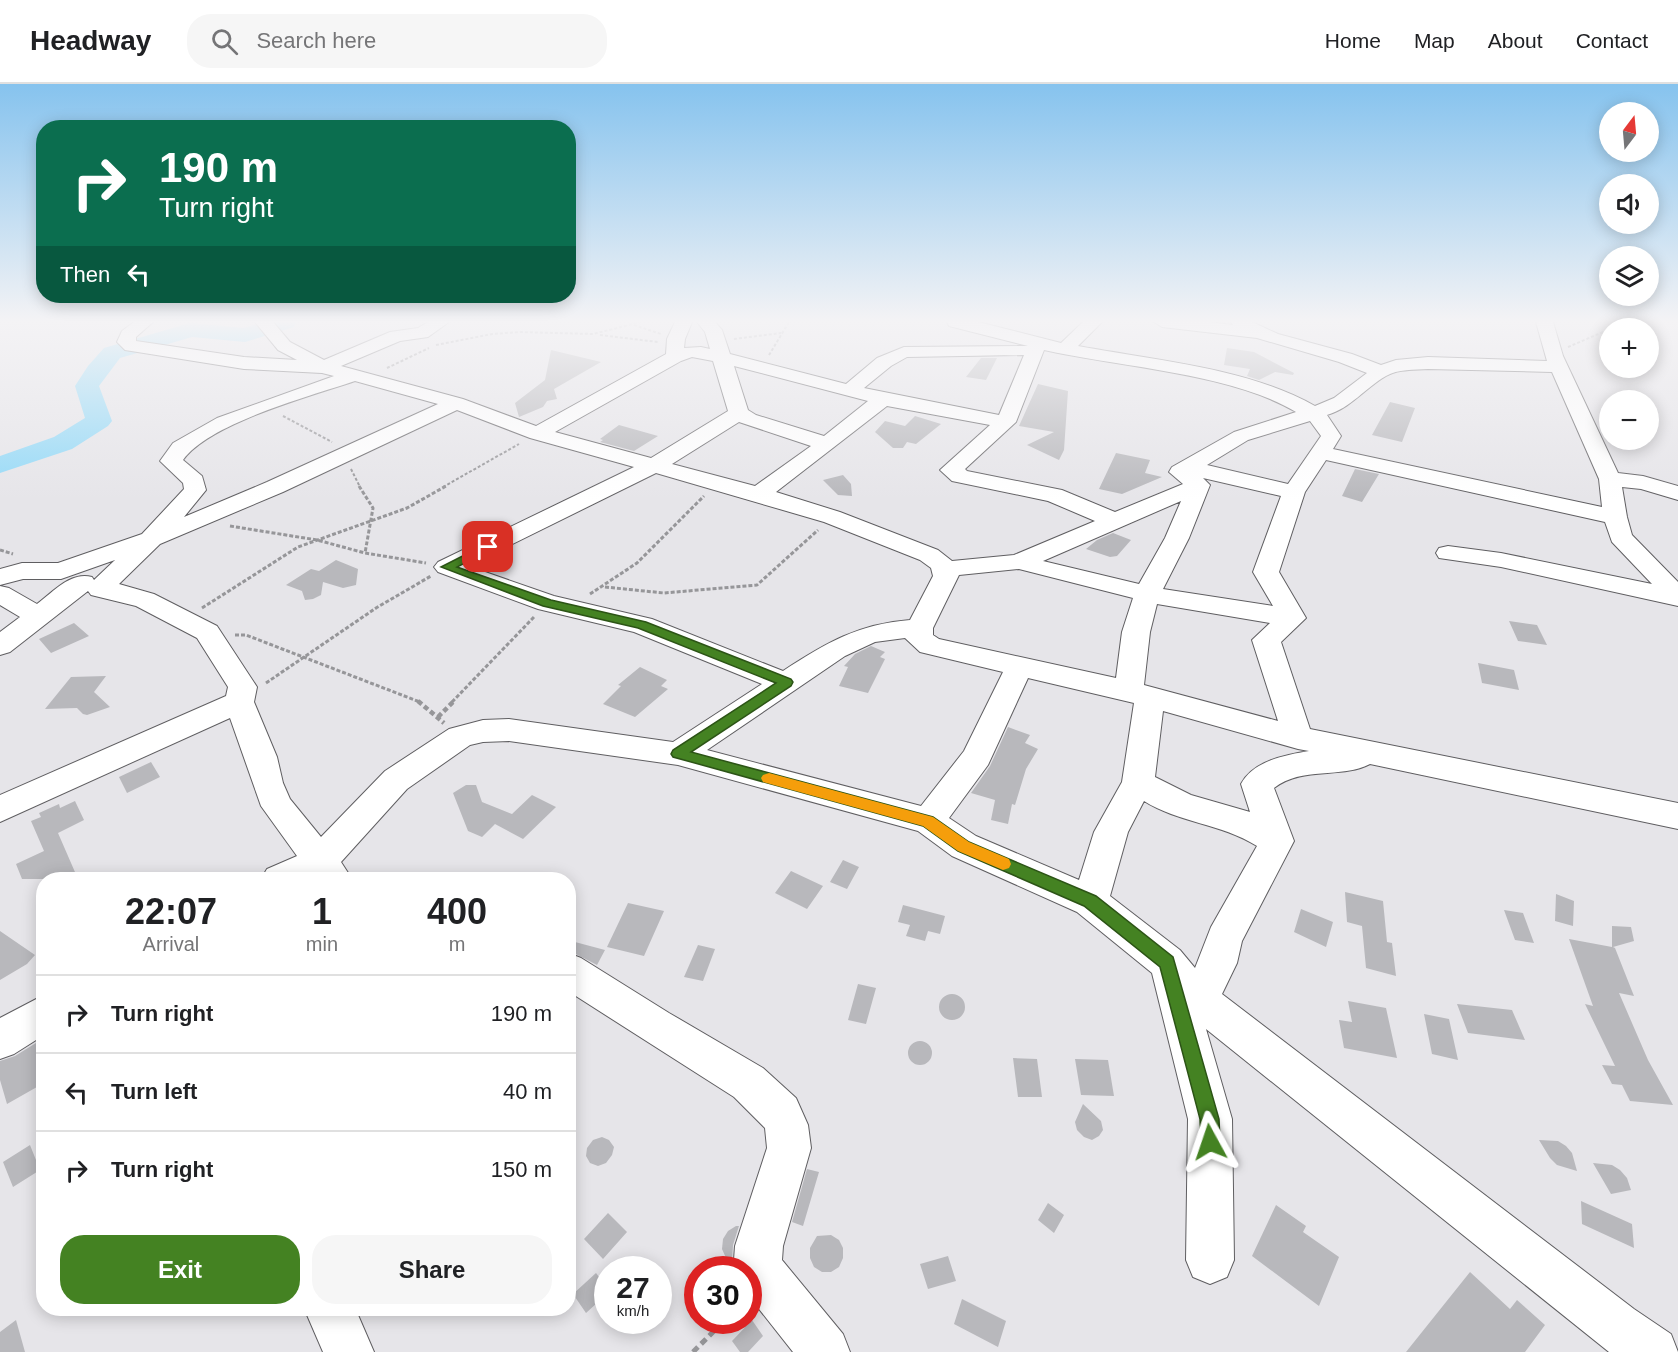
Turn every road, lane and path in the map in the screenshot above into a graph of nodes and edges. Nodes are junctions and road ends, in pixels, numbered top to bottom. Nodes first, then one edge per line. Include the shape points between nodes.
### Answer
1 (267, 381) edge
2 (346, 381) edge
3 (375, 381) edge
4 (617, 381) edge
5 (728, 381) edge
6 (810, 381) edge
7 (861, 381) edge
8 (1022, 381) edge
9 (1236, 381) edge
10 (1368, 381) edge
11 (1565, 381) edge
12 (849, 391) junction
13 (292, 397) junction
14 (883, 399) junction
15 (456, 403) junction
16 (739, 413) junction
17 (1313, 414) junction
18 (1006, 422) junction
19 (537, 434) junction
20 (827, 444) junction
21 (1321, 453) junction
22 (653, 466) junction
23 (1194, 476) junction
24 (1610, 479) junction
25 (717, 483) junction
26 (1294, 492) junction
27 (1678, 493) edge
28 (759, 494) junction
29 (831, 517) junction
30 (1616, 517) junction
31 (1113, 520) junction
32 (196, 522) junction
33 (151, 539) junction
34 (316, 540) junction
35 (1448, 553) dead end
36 (1019, 562) junction
37 (447, 567) junction
38 (945, 569) junction
39 (7, 576) edge
40 (81, 581) junction
41 (605, 587) junction
42 (0, 594) edge
43 (1147, 594) junction
44 (1678, 598) edge
45 (556, 605) junction
46 (37, 616) junction
47 (1293, 618) junction
48 (184, 620) junction
49 (919, 628) junction
50 (207, 632) junction
51 (0, 646) edge
52 (301, 657) junction
53 (1019, 668) junction
54 (787, 682) junction
55 (1140, 694) junction
56 (239, 702) junction
57 (449, 727) junction
58 (1298, 738) junction
59 (678, 754) junction
60 (1379, 754) junction
61 (1138, 782) junction
62 (0, 809) edge
63 (1678, 816) edge
64 (928, 821) junction
65 (1277, 841) junction
66 (326, 871) edge
67 (1090, 901) junction
68 (1167, 962) junction
69 (576, 975) edge
70 (1198, 1000) junction
71 (36, 1018) edge
72 (0, 1040) edge
73 (1210, 1260) dead end
74 (333, 1316) edge
75 (711, 1334) edge
76 (349, 1352) edge
77 (693, 1352) edge
78 (825, 1352) edge
79 (1653, 1352) edge

1 - 13 street
2 - 13 street
3 - 15 street
4 - 19 street
5 - 16 street
6 - 12 street
7 - 12 street
8 - 18 street
9 - 17 street via 1274,394
10 - 17 street via 1341,402
11 - 24 street
12 - 14 street
13 - 33 street via 199,433 173,453 171,461 194,481 195,490
14 - 18 street
14 - 20 street
15 - 19 street
15 - 32 street
16 - 20 street
16 - 22 street
17 - 21 street via 1329,426 1331,436
17 - 23 street via 1241,436
18 - 31 street via 952,467 953,473 1054,495
19 - 22 street
19 - 34 path via 407,508
20 - 28 street
21 - 26 street
21 - 30 street
22 - 25 street
22 - 37 street
23 - 26 street
23 - 31 street
23 - 43 street via 1177,538
24 - 27 street
24 - 30 street
25 - 28 street
25 - 41 path via 646,554
26 - 47 street via 1266,572
28 - 29 street
29 - 38 street via 929,555
29 - 41 path via 757,585 664,593
30 - 44 street via 1621,537
31 - 36 street
32 - 33 street
32 - 34 path
33 - 40 street
33 - 40 street
34 - 37 path
34 - 48 path via 298,547
35 - 44 street via 1502,560
36 - 38 street
36 - 43 street
37 - 45 street
37 - 52 path
38 - 49 street via 946,576
39 - 40 street
40 - 46 street
40 - 48 street via 146,600
41 - 45 path
42 - 46 street
43 - 47 street
43 - 55 street via 1136,632
45 - 54 street via 642,625
45 - 57 path
46 - 51 street
47 - 58 street via 1266,640
48 - 50 street
49 - 53 street via 919,638 930,646
49 - 54 street via 867,635 835,650
50 - 52 path via 246,635
50 - 56 street via 243,687
52 - 56 path
52 - 57 path via 418,701
53 - 55 street
53 - 64 street via 977,757
54 - 59 street
55 - 58 street
55 - 61 street
56 - 62 street
56 - 66 street via 277,806
57 - 59 street via 483,732 509,730
57 - 66 street via 396,780
58 - 60 street
59 - 64 street
60 - 63 street
60 - 65 street via 1282,768 1264,776 1257,784
61 - 65 street via 1186,806 1252,826
61 - 67 street via 1111,832
64 - 67 street via 964,846
65 - 70 street via 1224,939 1218,963
67 - 68 street
68 - 70 street
68 - 73 street via 1210,1119
69 - 78 street via 738,1076 782,1114 789,1132 789,1148 758,1260 762,1274
70 - 79 street
71 - 72 street
74 - 76 street
75 - 77 path

